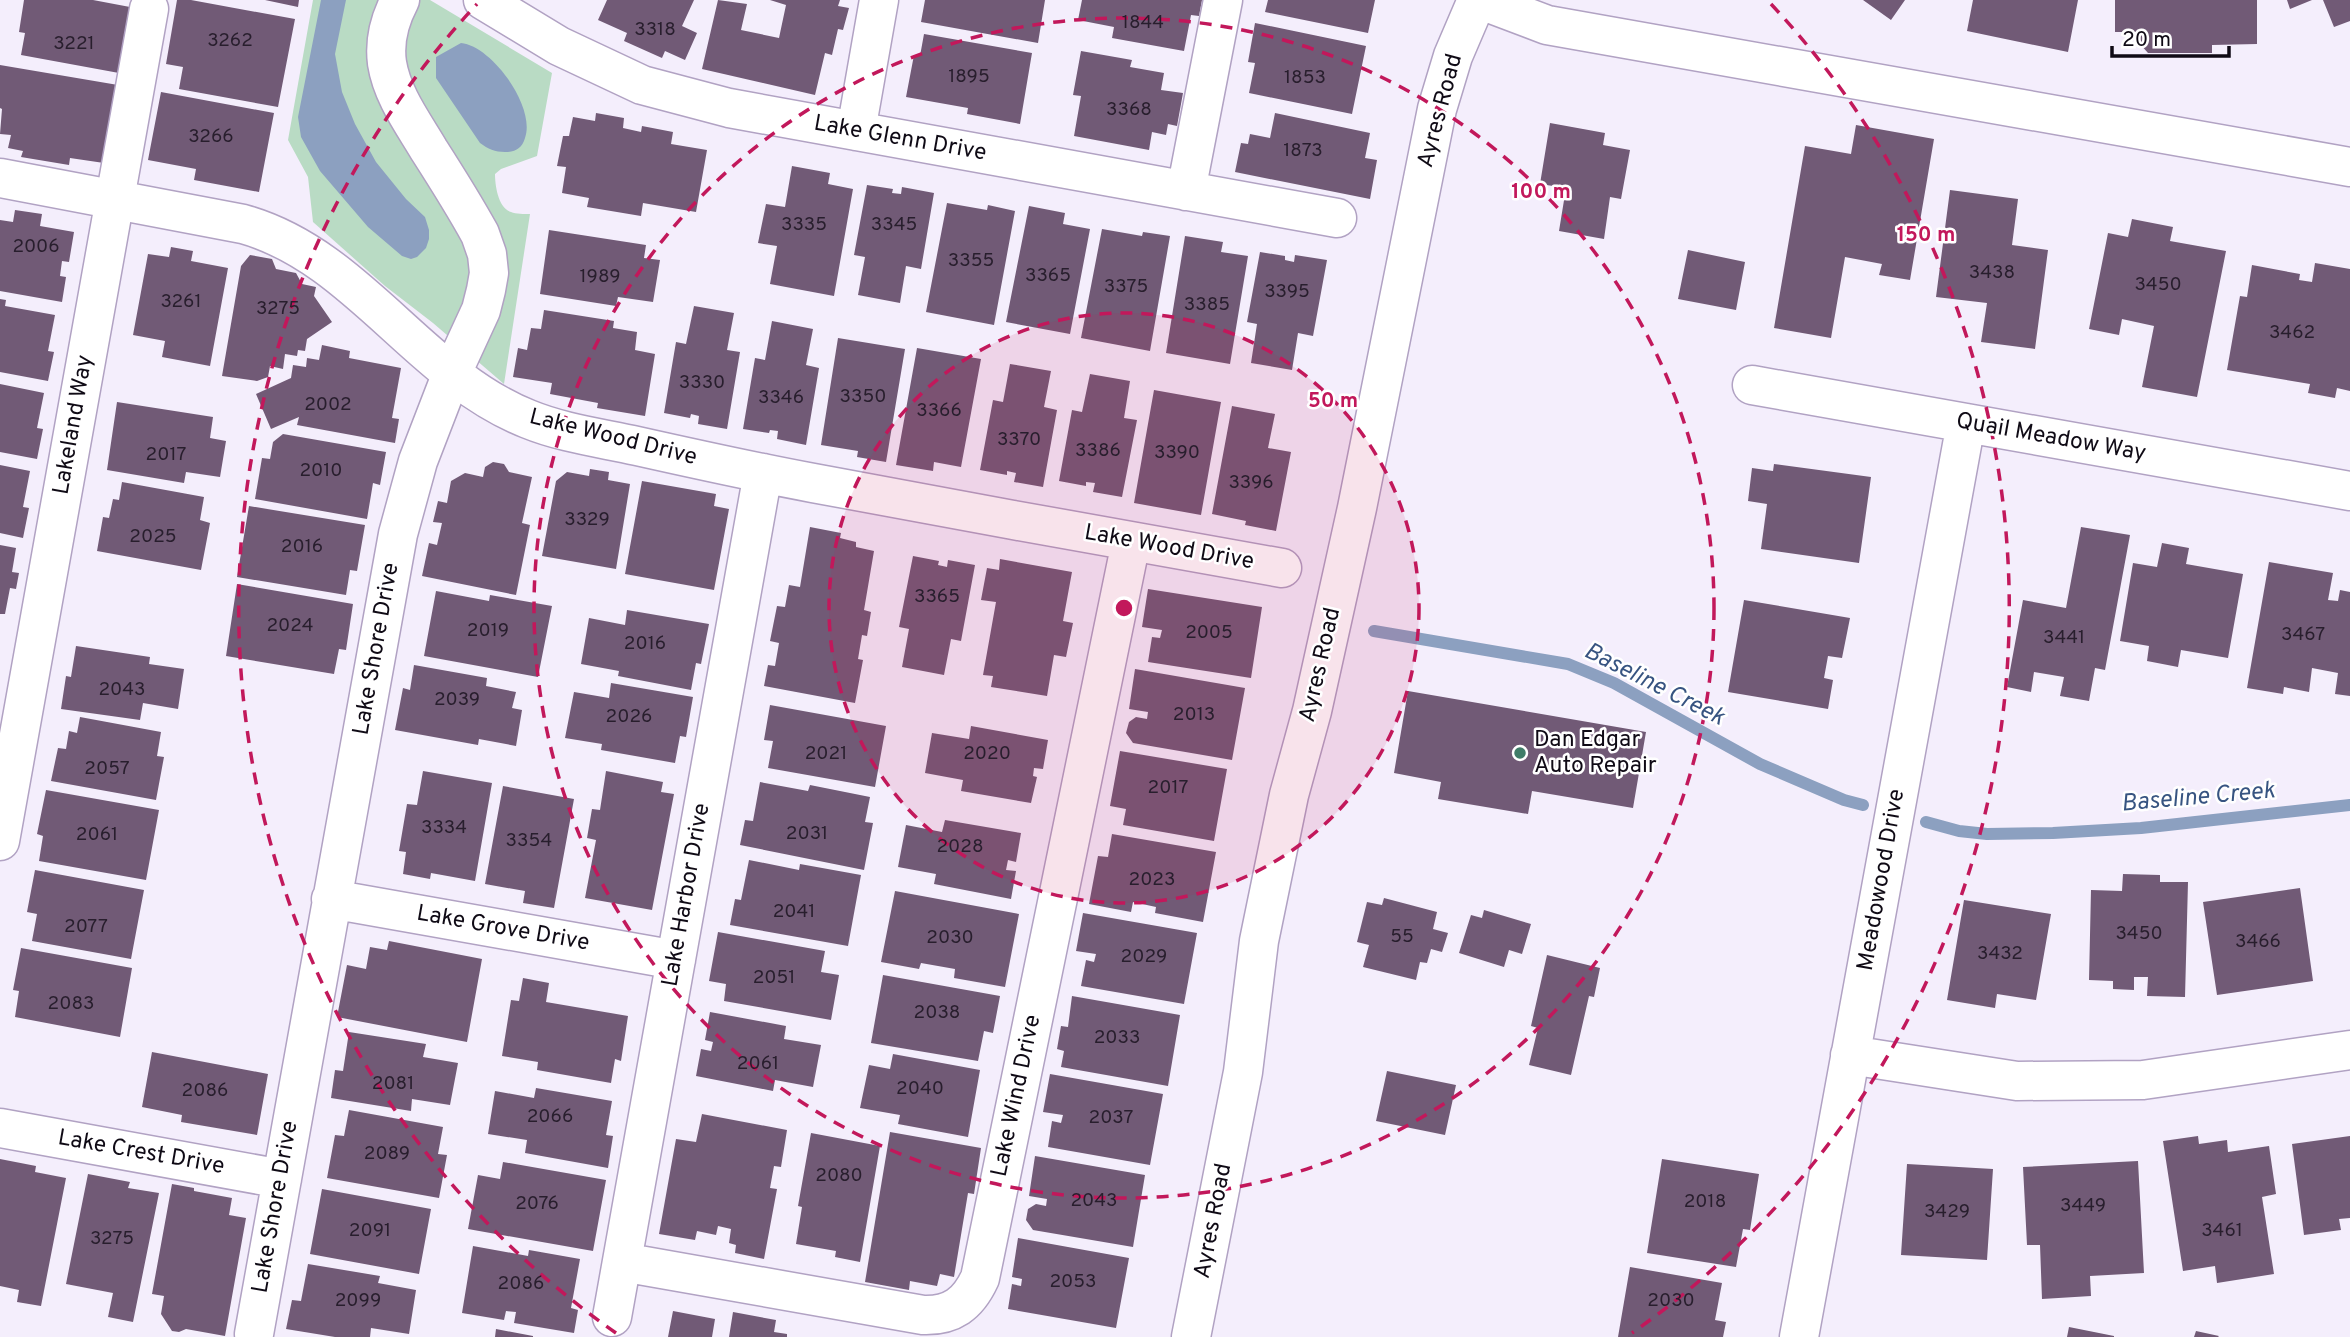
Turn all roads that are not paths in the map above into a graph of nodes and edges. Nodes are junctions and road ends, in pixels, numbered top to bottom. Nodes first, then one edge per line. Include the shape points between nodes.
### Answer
1 (400, 0) edge
2 (483, 0) edge
3 (879, 0) edge
4 (1223, 0) edge
5 (1479, 0) edge
6 (149, 9) dead end
7 (856, 131) junction
8 (2350, 167) edge
9 (0, 178) edge
10 (1186, 191) junction
11 (114, 199) junction
12 (1337, 218) dead end
13 (452, 373) junction
14 (1752, 385) dead end
15 (1966, 423) junction
16 (763, 473) junction
17 (2350, 491) edge
18 (1130, 542) junction
19 (1282, 568) dead end
20 (0, 841) edge
21 (331, 899) junction
22 (676, 960) junction
23 (2350, 1050) edge
24 (1850, 1055) junction
25 (0, 1128) edge
26 (282, 1179) junction
27 (622, 1262) junction
28 (612, 1317) dead end
29 (254, 1334) dead end
30 (1191, 1337) edge
31 (1799, 1337) edge

1 - 13 street, Lake Shore Drive via 387,39 390,76 487,254 489,273 481,310
2 - 7 street, Lake Glenn Drive via 559,46 642,85 729,108
3 - 7 street
4 - 10 street
5 - 8 street via 1547,25
5 - 30 street, Ayres Road via 1453,56 1437,109 1357,508 1289,795 1259,941 1243,1072
6 - 11 street, Lakeland Way
7 - 10 street, Lake Glenn Drive
9 - 11 street, Lake Wood Drive
10 - 12 street, Lake Glenn Drive
11 - 13 street, Lake Wood Drive via 266,230 342,279
11 - 20 street, Lakeland Way
13 - 16 street, Lake Wood Drive via 527,419
13 - 21 street, Lake Shore Drive via 418,461 398,534
14 - 15 street, Quail Meadow Way
15 - 17 street, Quail Meadow Way
15 - 24 street, Meadowood Drive
16 - 18 street, Lake Wood Drive
16 - 22 street, Lake Harbor Drive
18 - 19 street, Lake Wood Drive
18 - 27 street, Lake Wind Drive via 974,1292 950,1312 923,1315
21 - 22 street, Lake Grove Drive
21 - 26 street, Lake Shore Drive
22 - 27 street, Lake Harbor Drive
23 - 24 street via 2143,1080 2045,1081 2017,1081
24 - 31 street, Meadowood Drive
25 - 26 street, Lake Crest Drive
26 - 29 street, Lake Shore Drive
27 - 28 street, Lake Harbor Drive

